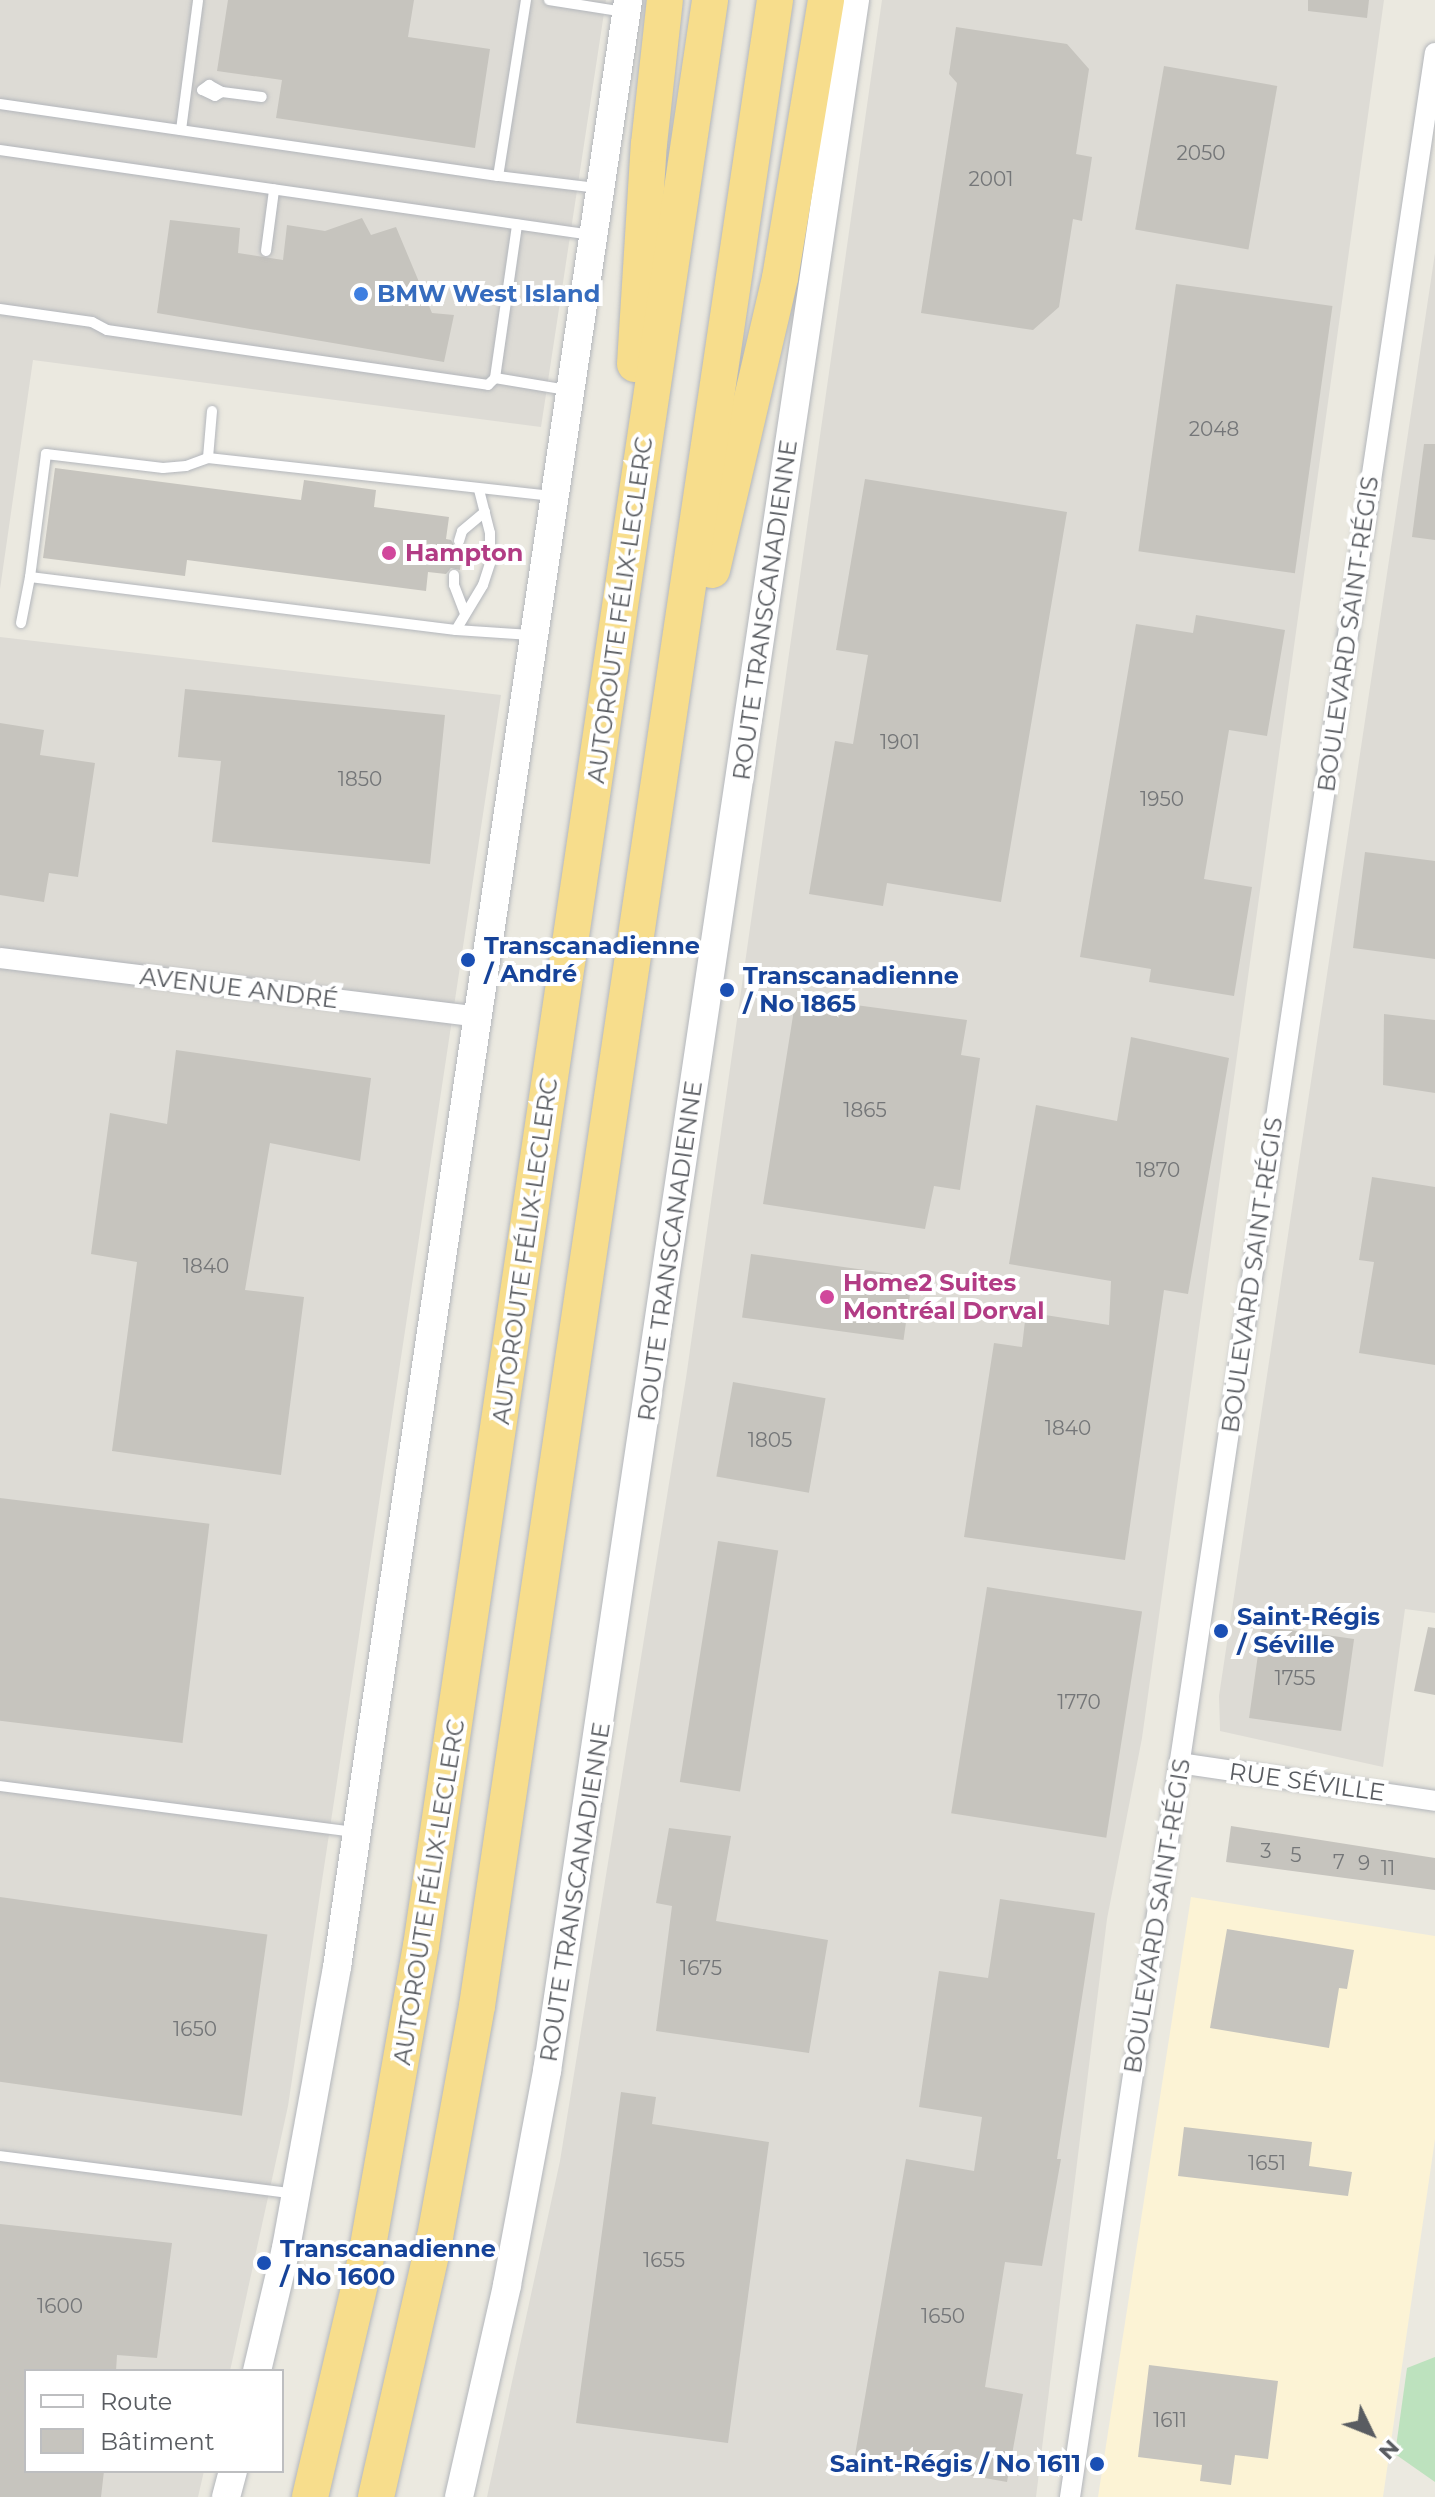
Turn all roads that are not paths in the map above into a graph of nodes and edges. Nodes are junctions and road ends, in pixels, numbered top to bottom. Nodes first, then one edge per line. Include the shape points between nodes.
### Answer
1 (198, 0) edge
2 (526, 0) edge
3 (549, 0) edge
4 (665, 0) edge
5 (710, 0) edge
6 (775, 0) edge
7 (826, 0) edge
8 (855, 0) edge
9 (628, 6) edge
10 (1435, 53) edge
11 (187, 87) junction
12 (262, 97) dead end
13 (0, 104) edge
14 (181, 130) junction
15 (0, 150) edge
16 (498, 176) junction
17 (601, 188) junction
18 (274, 190) junction
19 (517, 225) junction
20 (594, 235) junction
21 (266, 251) dead end
22 (0, 309) edge
23 (495, 378) junction
24 (571, 390) junction
25 (212, 411) dead end
26 (208, 458) junction
27 (479, 490) junction
28 (555, 496) junction
29 (485, 512) junction
30 (459, 541) dead end
31 (454, 575) dead end
32 (30, 577) junction
33 (465, 614) junction
34 (21, 623) dead end
35 (618, 625) junction
36 (456, 630) junction
37 (534, 636) junction
38 (653, 820) junction
39 (0, 958) edge
40 (478, 1017) junction
41 (1179, 1763) junction
42 (0, 1786) edge
43 (1435, 1801) edge
44 (358, 1833) junction
45 (0, 2156) edge
46 (296, 2194) junction
47 (257, 2369) edge
48 (232, 2473) edge
49 (226, 2497) edge
50 (310, 2497) edge
51 (376, 2497) edge
52 (459, 2497) edge
53 (1070, 2497) edge

1 - 11 lane
2 - 16 lane
3 - 9 lane
4 - 35 highway via 649,144
5 - 35 highway, AUTOROUTE FÉLIX-LECLERC
6 - 38 highway
7 - 38 highway via 780,278
8 - 52 main road, ROUTE TRANSCANADIENNE via 545,2082
9 - 17 main road
10 - 41 street, BOULEVARD SAINT-RÉGIS
11 - 12 lane via 215,96 222,92
11 - 14 lane
13 - 14 lane
14 - 16 lane
15 - 18 lane
16 - 17 lane
17 - 20 main road
18 - 19 lane
18 - 21 lane
19 - 20 lane
19 - 23 lane
20 - 24 main road
22 - 23 lane via 92,322 107,330 488,385
23 - 24 lane
24 - 28 main road
25 - 26 lane
26 - 27 lane
26 - 32 lane via 163,468 46,454
27 - 28 lane
27 - 29 lane
28 - 37 main road
29 - 30 lane via 462,531
29 - 33 lane via 490,563
31 - 33 lane
32 - 34 lane
32 - 36 lane
33 - 36 lane
35 - 50 highway, AUTOROUTE FÉLIX-LECLERC via 416,1977 365,2263
36 - 37 lane
37 - 40 main road
38 - 51 highway via 477,2006 433,2249
39 - 40 street, AVENUE ANDRÉ
40 - 44 main road
41 - 43 street, RUE SÉVILLE
41 - 53 street, BOULEVARD SAINT-RÉGIS
42 - 44 lane
44 - 46 main road
45 - 46 lane
46 - 47 main road
48 - 49 main road

